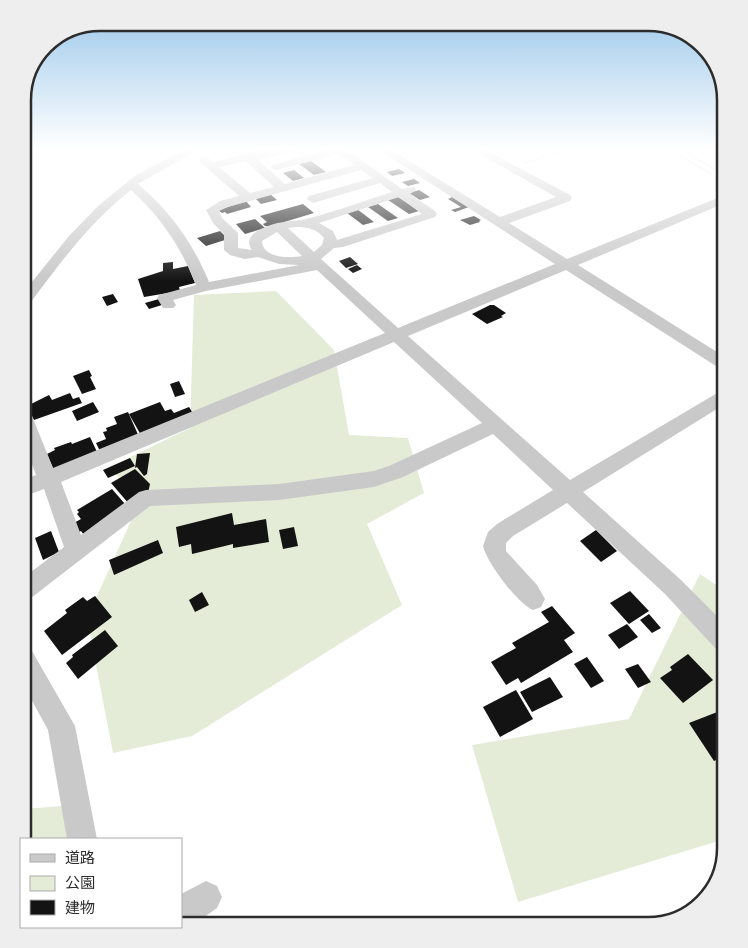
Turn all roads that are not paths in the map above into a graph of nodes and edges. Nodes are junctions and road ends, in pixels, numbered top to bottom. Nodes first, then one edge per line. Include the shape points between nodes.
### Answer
1 (121, 192) edge
2 (141, 192) edge
3 (242, 192) edge
4 (268, 192) edge
5 (301, 192) edge
6 (337, 192) edge
7 (402, 192) joint
8 (452, 192) edge
9 (555, 192) edge
10 (248, 198) junction
11 (313, 199) junction
12 (717, 203) edge
13 (332, 214) junction
14 (499, 222) junction
15 (305, 223) junction
16 (278, 226) junction
17 (331, 244) junction
18 (260, 252) junction
19 (317, 261) junction
20 (568, 265) junction
21 (204, 287) junction
22 (31, 293) edge
23 (168, 305) dead end
24 (397, 335) junction
25 (717, 358) edge
26 (717, 401) edge
27 (495, 425) junction
28 (31, 435) edge
29 (49, 479) junction
30 (31, 485) edge
31 (568, 492) junction
32 (76, 550) junction
33 (31, 585) edge
34 (533, 599) dead end
35 (717, 632) edge
36 (31, 674) edge
37 (82, 838) edge

1 - 22 street via 77,236
2 - 21 street via 152,201 185,245
3 - 10 street
4 - 10 street
5 - 11 street
6 - 11 street
7 - 13 street
7 - 17 street via 430,215
8 - 14 street
9 - 14 street via 566,198
10 - 18 street via 212,210 217,220 231,233 231,250 252,255
11 - 13 street
12 - 20 street
13 - 15 street
14 - 20 street
15 - 16 street
15 - 17 street via 323,228 329,233
16 - 18 street via 268,229 257,240
16 - 19 street
17 - 19 street
18 - 19 street via 283,261
19 - 21 street
19 - 24 street
20 - 24 street
20 - 25 street
21 - 23 street via 164,298
24 - 27 street
24 - 29 street
26 - 31 street
27 - 31 street
27 - 32 street via 396,472 374,479 279,492 146,498
28 - 29 street
29 - 30 street
29 - 32 street
31 - 34 street via 504,530 496,539 494,547 498,560 530,591
31 - 35 street via 673,587
32 - 33 street
36 - 37 street via 61,726

